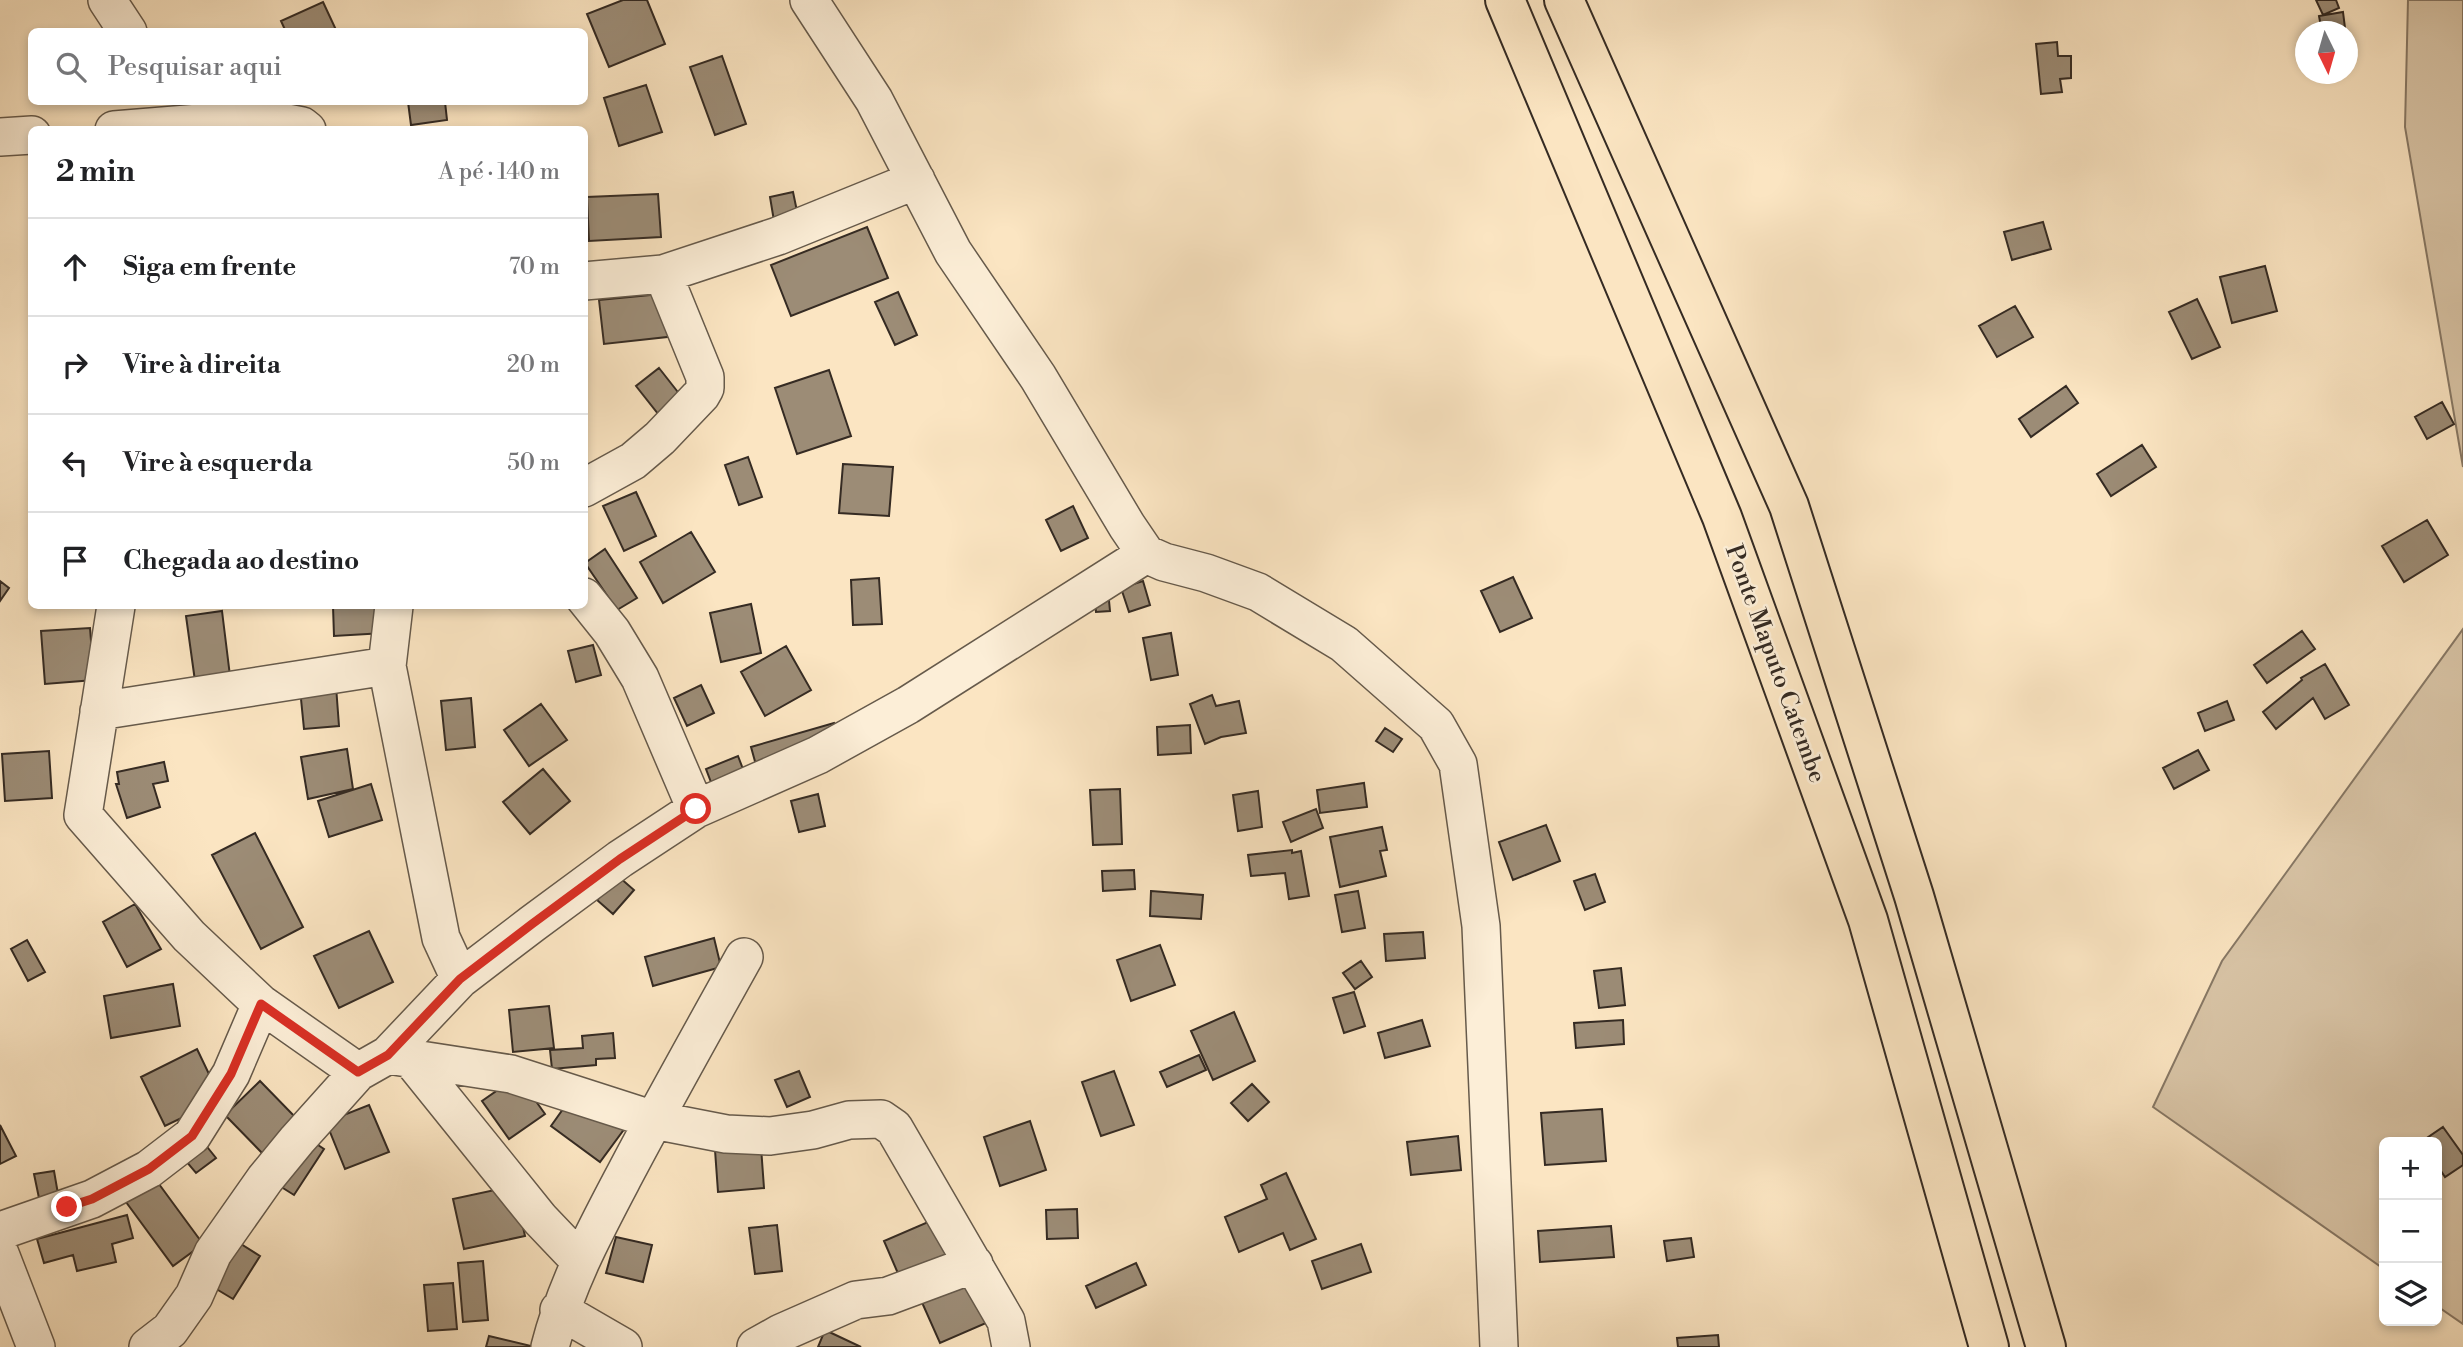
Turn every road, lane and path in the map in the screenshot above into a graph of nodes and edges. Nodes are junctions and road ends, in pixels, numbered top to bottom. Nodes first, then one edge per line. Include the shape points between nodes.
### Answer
1 (107, 0) edge
2 (809, 0) edge
3 (1505, 0) edge
4 (1564, 0) edge
5 (125, 28) edge
6 (165, 119) edge
7 (133, 126) edge
8 (302, 126) edge
9 (28, 135) edge
10 (0, 137) edge
11 (916, 180) junction
12 (663, 274) junction
13 (588, 281) edge
14 (588, 486) edge
15 (1146, 554) junction
16 (588, 602) edge
17 (116, 609) edge
18 (394, 609) edge
19 (387, 666) junction
20 (99, 711) junction
21 (696, 809) junction
22 (744, 957) dead end
23 (460, 979) junction
24 (261, 1004) junction
25 (386, 1062) junction
26 (654, 1120) junction
27 (0, 1230) edge
28 (0, 1254) edge
29 (580, 1261) junction
30 (974, 1264) junction
31 (559, 1310) junction
32 (36, 1347) edge
33 (148, 1347) edge
34 (550, 1347) edge
35 (623, 1347) edge
36 (756, 1347) edge
37 (1011, 1347) edge
38 (1499, 1347) edge
39 (1989, 1347) edge
40 (2046, 1347) edge

1 - 5 street
2 - 11 street via 874,100
3 - 39 highway, Ponte Maputo Catembe via 1722,517 1868,920
4 - 40 highway via 1789,506 1914,896
6 - 7 street
6 - 8 street via 261,118
9 - 10 street
11 - 12 street via 778,236
11 - 15 street via 953,252 1038,377
12 - 13 street
12 - 14 street via 705,377 705,388 660,438 632,461
15 - 21 street via 908,705 818,755
15 - 38 street via 1258,592 1344,644 1436,726 1458,764 1481,926
16 - 21 street via 640,678
17 - 20 street
18 - 19 street
19 - 20 street
19 - 23 street via 441,938
20 - 24 street via 83,815 189,936
21 - 23 street via 620,859
22 - 26 street
23 - 25 street
24 - 25 street
24 - 27 street via 231,1074 192,1136 149,1169 92,1199
25 - 26 street via 511,1074
25 - 29 street
25 - 33 street via 265,1179 213,1253 194,1296 170,1330
26 - 29 street
26 - 30 street via 726,1134 770,1136 849,1120 881,1119 894,1128
28 - 32 street
29 - 31 street
30 - 36 street via 888,1296 856,1300
30 - 37 street via 1006,1321
31 - 34 street
31 - 35 street

